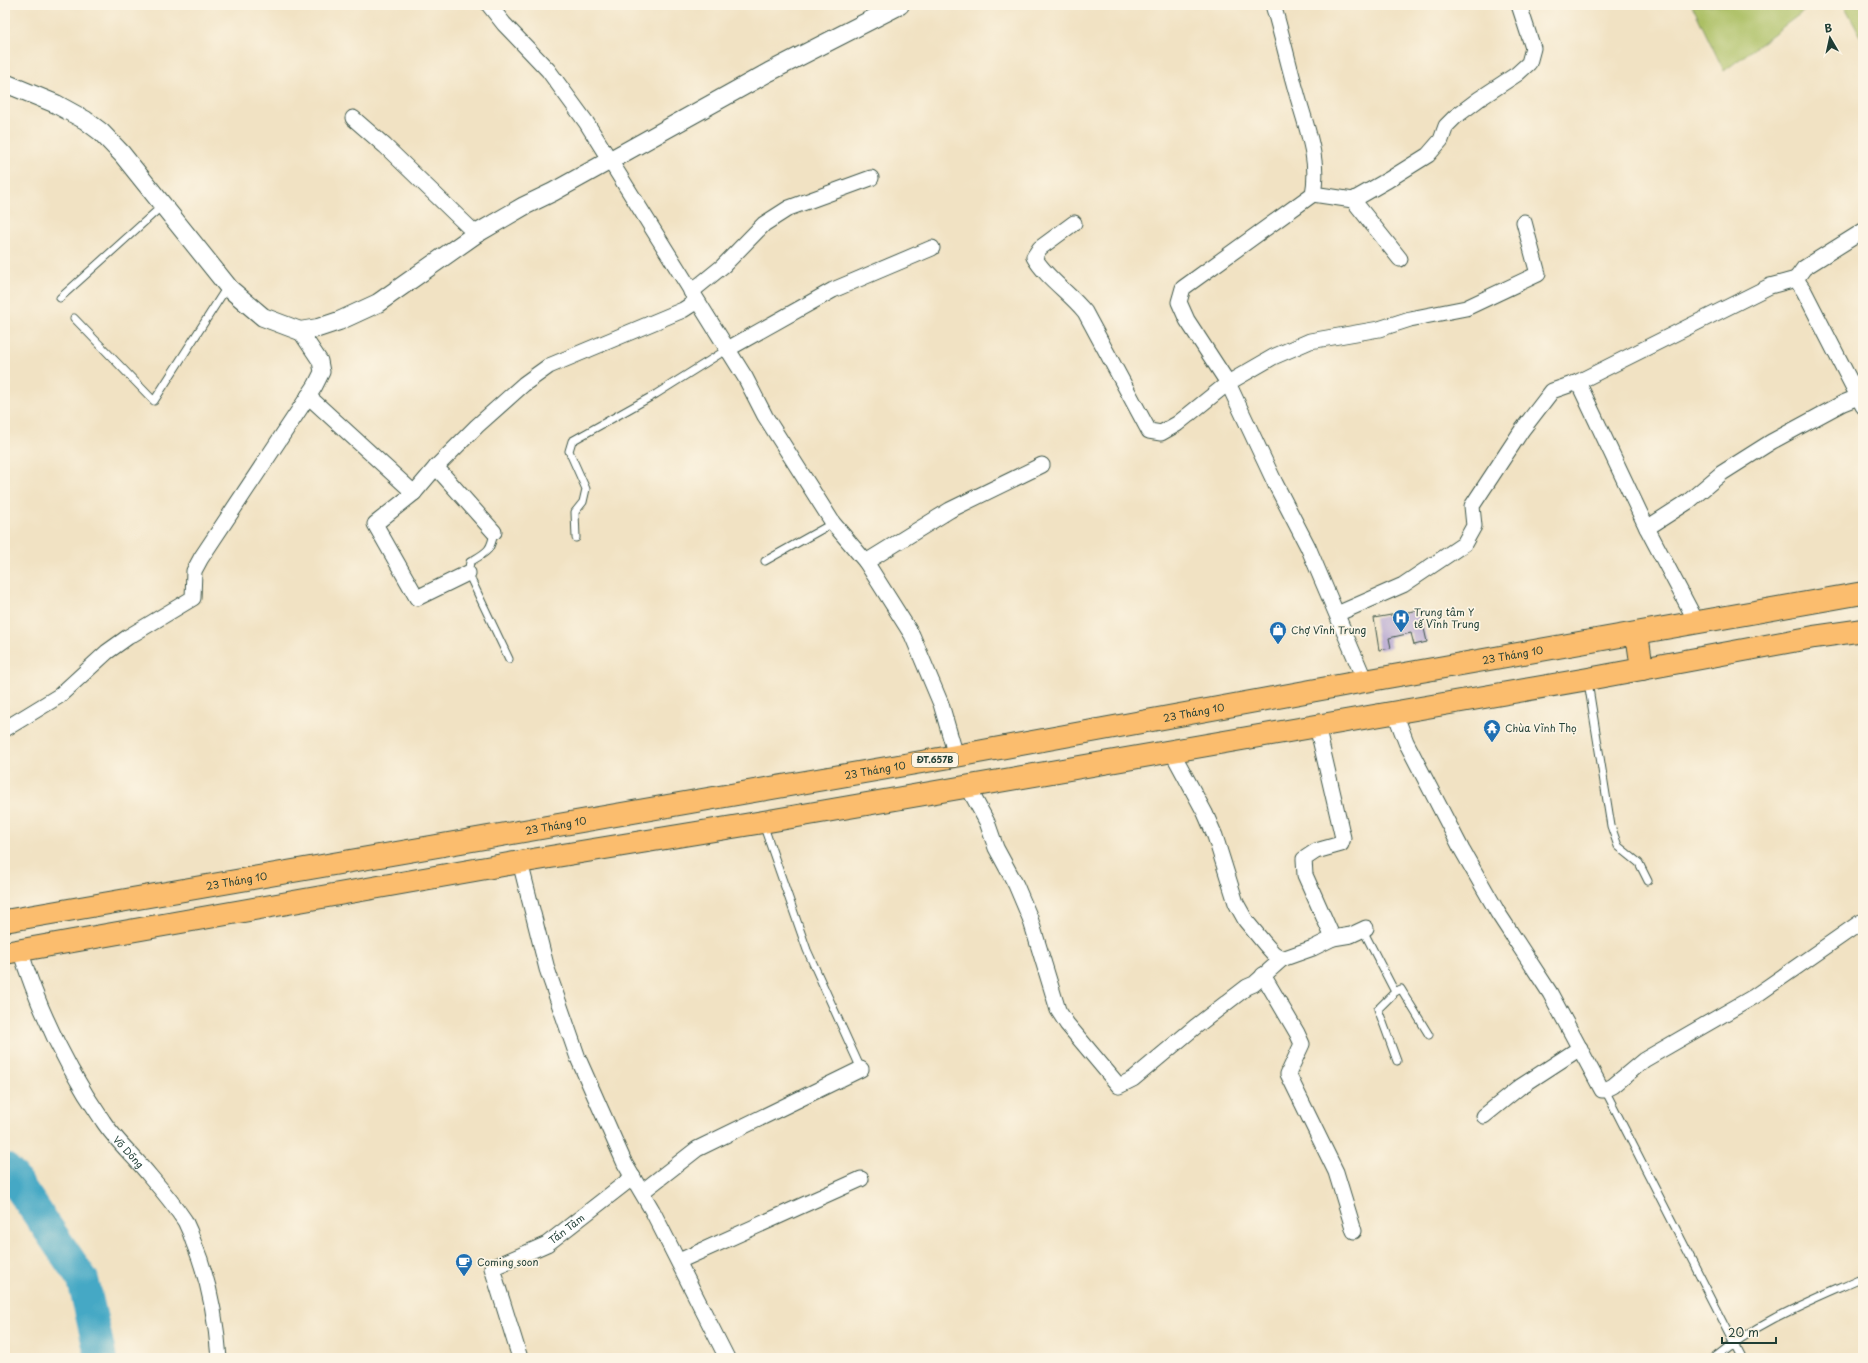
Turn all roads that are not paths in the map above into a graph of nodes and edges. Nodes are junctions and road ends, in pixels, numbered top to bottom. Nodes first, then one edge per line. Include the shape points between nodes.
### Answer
1 (489, 5) edge
2 (900, 5) edge
3 (1273, 5) edge
4 (1520, 5) edge
5 (5, 83) edge
6 (353, 118) dead end
7 (611, 160) junction
8 (871, 178) dead end
9 (1313, 194) junction
10 (1353, 200) junction
11 (163, 205) junction
12 (1524, 222) dead end
13 (1074, 223) dead end
14 (1863, 231) edge
15 (476, 234) junction
16 (932, 248) dead end
17 (1400, 259) dead end
18 (1796, 279) junction
19 (228, 286) junction
20 (694, 297) junction
21 (60, 298) dead end
22 (74, 318) dead end
23 (300, 331) junction
24 (726, 350) junction
25 (1857, 379) edge
26 (1578, 382) junction
27 (1228, 383) junction
28 (308, 396) junction
29 (1861, 402) edge
30 (1042, 465) dead end
31 (436, 467) junction
32 (414, 493) junction
33 (833, 523) junction
34 (1647, 528) junction
35 (494, 532) joint
36 (576, 538) dead end
37 (765, 561) dead end
38 (866, 562) junction
39 (468, 573) junction
40 (1863, 593) edge
41 (1337, 614) junction
42 (1696, 623) junction
43 (1862, 632) edge
44 (1637, 634) junction
45 (509, 659) dead end
46 (1642, 669) junction
47 (1588, 679) junction
48 (1365, 681) junction
49 (1395, 713) junction
50 (1317, 726) junction
51 (5, 729) edge
52 (1172, 752) junction
53 (956, 756) junction
54 (968, 787) junction
55 (763, 822) junction
56 (520, 862) junction
57 (1648, 881) dead end
58 (6, 918) edge
59 (1861, 922) dead end
60 (1366, 928) joint
61 (1333, 938) junction
62 (13, 952) edge
63 (1282, 959) junction
64 (1263, 975) junction
65 (1395, 992) junction
66 (1429, 1035) dead end
67 (1580, 1048) junction
68 (1397, 1061) dead end
69 (861, 1069) joint
70 (1605, 1090) junction
71 (1484, 1116) dead end
72 (633, 1177) junction
73 (861, 1179) dead end
74 (642, 1192) junction
75 (1354, 1231) dead end
76 (679, 1261) junction
77 (1863, 1278) edge
78 (1734, 1342) junction
79 (219, 1358) edge
80 (520, 1358) edge
81 (727, 1358) edge
82 (1715, 1358) edge
83 (1742, 1358) edge

1 - 7 street via 548,70
2 - 7 street via 768,72
3 - 9 street via 1310,137 1316,166
4 - 10 street via 1533,48 1529,63 1455,117 1446,126 1441,140 1428,155
5 - 11 street via 56,104 101,132
6 - 15 street
7 - 15 street
7 - 20 street
8 - 20 street via 789,208 764,224
9 - 10 street
9 - 27 street via 1183,288 1179,302 1187,320
10 - 17 street
11 - 19 street
11 - 21 lane
12 - 27 street via 1538,274 1466,308 1410,319 1379,330 1310,341 1273,357
13 - 27 street via 1040,248 1034,257 1039,266 1075,298 1085,312 1149,431 1161,433 1177,424
14 - 18 street via 1804,268
15 - 23 street via 378,303 339,321
16 - 24 street via 833,290
18 - 25 street
18 - 26 street via 1770,286
19 - 22 lane via 154,401
19 - 23 street via 263,317
20 - 24 street
20 - 31 street via 683,310 549,366 524,384 477,426
23 - 28 street via 320,361 322,372
24 - 33 street
24 - 36 lane via 656,394 572,441 569,451 586,489 583,502 575,512
25 - 29 street
26 - 34 street
26 - 41 street via 1552,391 1522,430 1472,506 1474,526 1464,544 1403,585
27 - 41 street via 1308,547
28 - 32 street
28 - 51 street via 201,558 194,571 193,598 128,637 107,652 59,696
29 - 34 street via 1843,403 1771,442 1722,473 1689,501
30 - 38 street via 950,510
31 - 32 street
31 - 35 street
32 - 39 street via 375,524 417,598
33 - 37 lane
33 - 38 street
34 - 42 street
35 - 39 lane via 492,546 470,562
38 - 53 street via 912,635 941,704
39 - 45 lane
40 - 42 main road, 23 Tháng 10 / ĐT.657B
41 - 48 street
42 - 44 main road, 23 Tháng 10 / ĐT.657B
43 - 46 main road
44 - 46 main road
44 - 48 main road, 23 Tháng 10 / ĐT.657B
46 - 47 main road
47 - 49 main road
47 - 57 lane via 1611,826 1618,846 1639,863
48 - 53 main road, 23 Tháng 10 / ĐT.657B
49 - 50 main road
49 - 67 street via 1406,742 1462,850 1498,913 1550,993
50 - 52 main road
50 - 61 street via 1343,838 1341,844 1316,851 1304,859 1305,875
52 - 54 main road
52 - 63 street via 1206,814 1236,903 1246,921 1273,953
53 - 54 main road
53 - 58 main road, 23 Tháng 10 / ĐT.657B
54 - 55 main road
54 - 64 street via 987,822 996,848 1030,918 1058,1010 1119,1086 1132,1079
55 - 56 main road
55 - 69 lane via 807,950
56 - 62 main road
56 - 72 street via 546,968 578,1058 621,1157
58 - 62 main road
59 - 70 street via 1755,996 1644,1060 1614,1086
60 - 61 street via 1351,935
60 - 65 lane via 1366,936
61 - 63 street
62 - 79 street, Võ Dõng via 30,981 87,1098 104,1123 150,1176 185,1222 199,1254 208,1285 216,1322
63 - 64 street
64 - 75 street via 1300,1038 1302,1044 1288,1074 1336,1172
65 - 66 lane via 1402,989
65 - 68 lane via 1378,1009
67 - 70 street via 1596,1081 1602,1090
67 - 71 street via 1520,1087
69 - 74 street via 697,1149
70 - 78 lane
72 - 74 street
72 - 80 street, Tấn Tâm via 547,1244 492,1268
73 - 76 street
74 - 76 street
76 - 81 street
77 - 78 lane via 1781,1314
78 - 82 lane
78 - 83 lane

